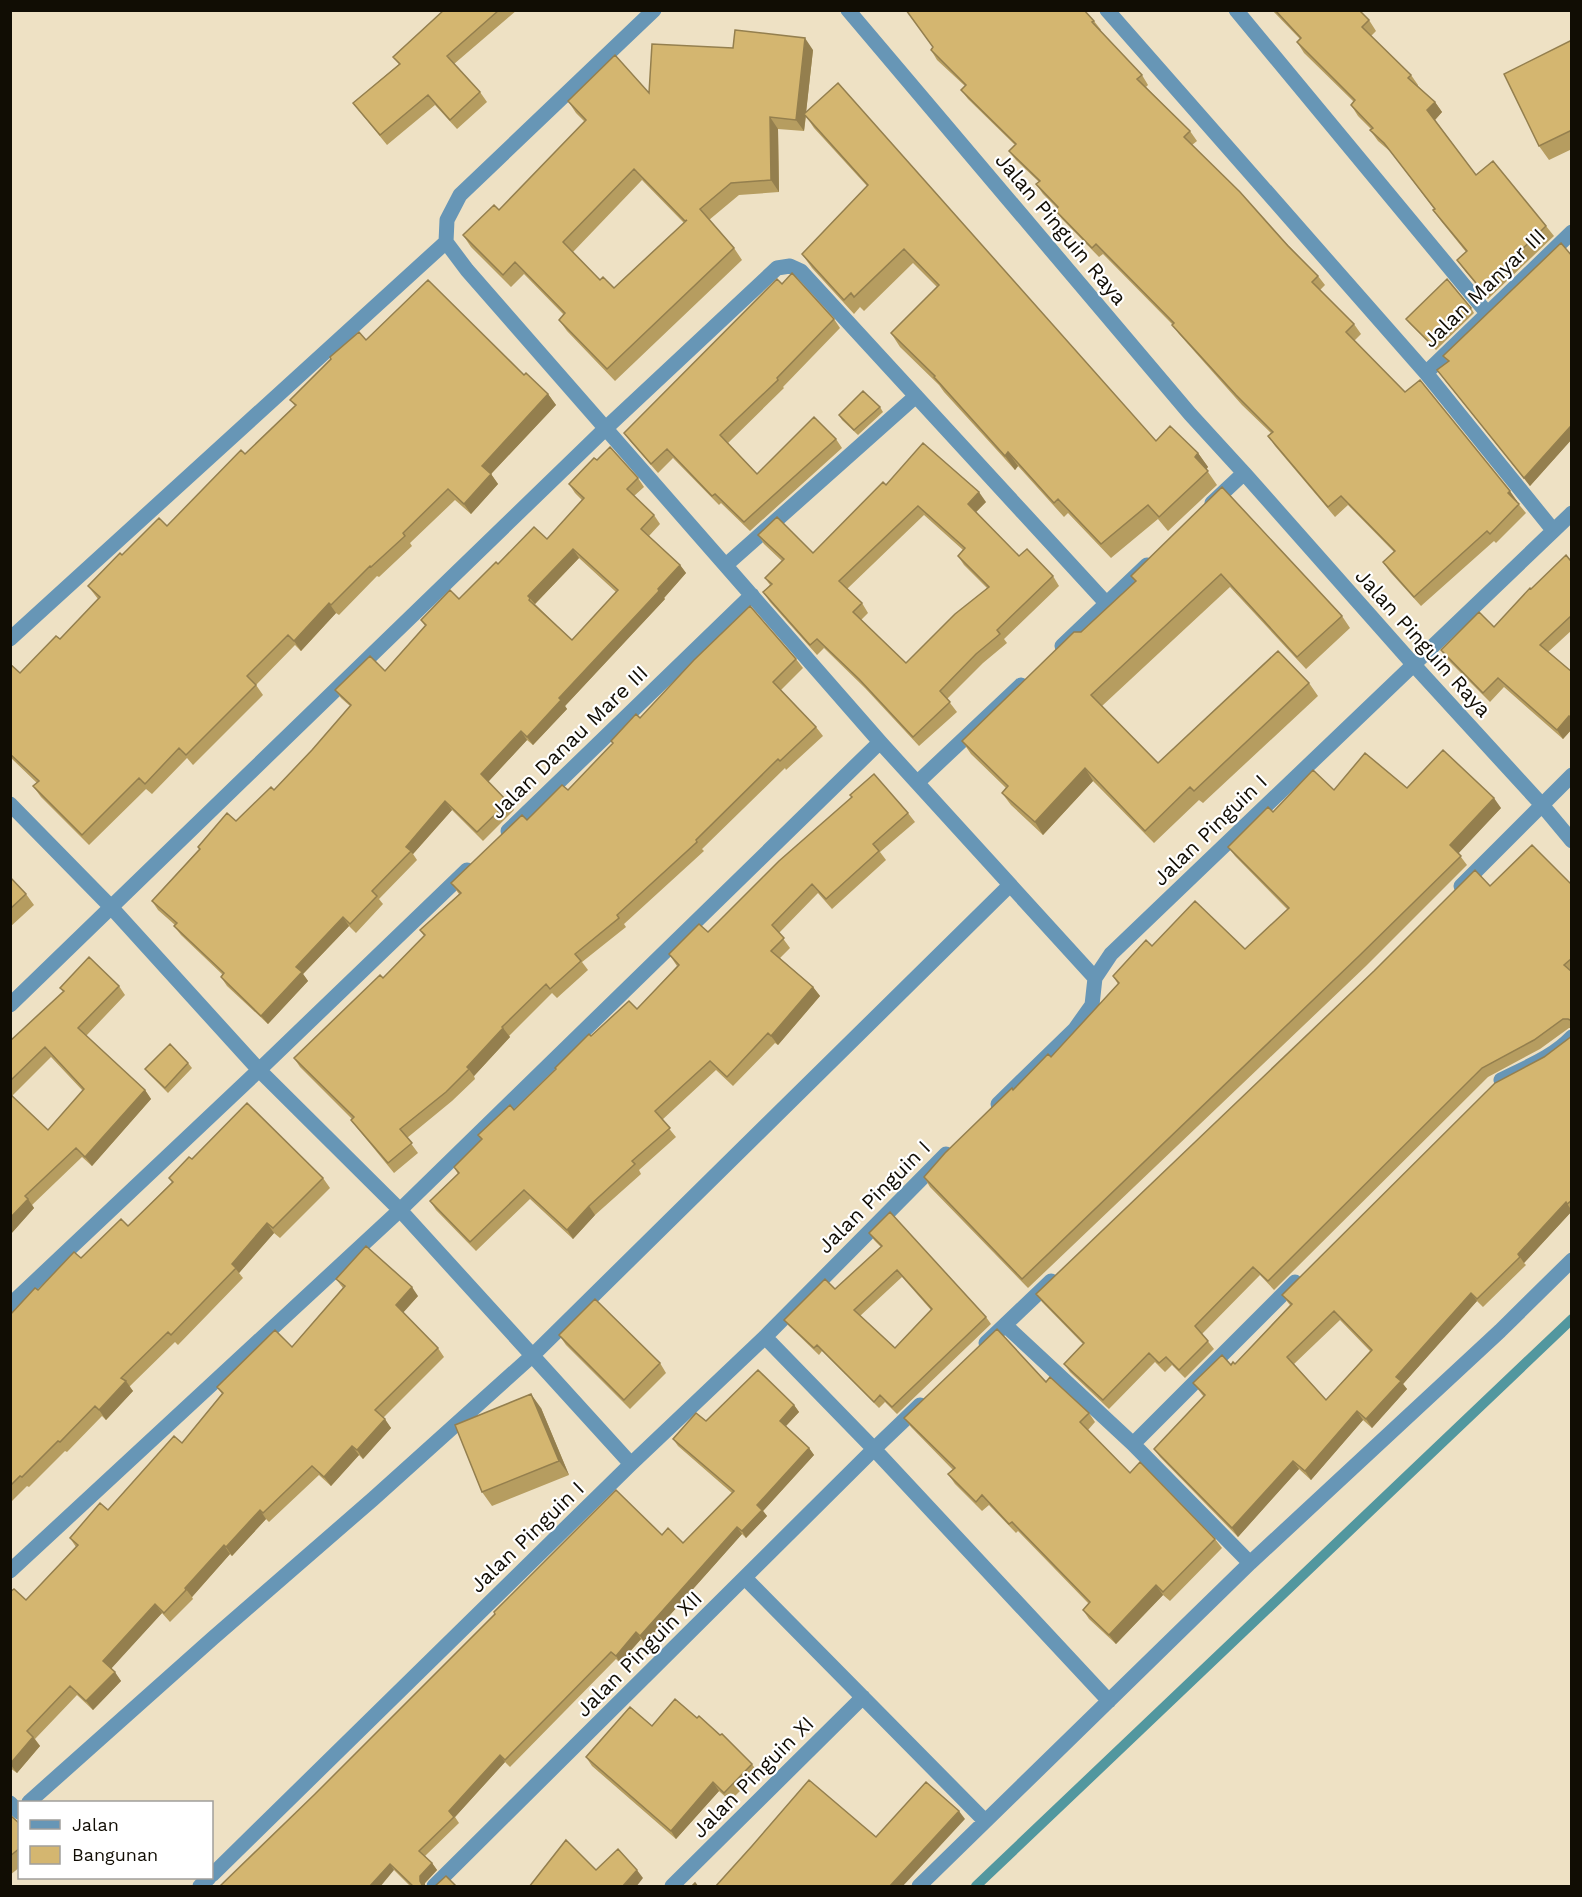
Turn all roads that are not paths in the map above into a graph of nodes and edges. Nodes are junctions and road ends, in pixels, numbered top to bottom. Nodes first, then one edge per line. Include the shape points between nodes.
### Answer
1 (654, 10) edge
2 (848, 10) edge
3 (1107, 10) edge
4 (1236, 10) edge
5 (1572, 232) edge
6 (446, 242) junction
7 (1487, 313) junction
8 (1426, 373) junction
9 (916, 396) junction
10 (606, 428) junction
11 (1244, 473) junction
12 (1572, 513) edge
13 (1201, 514) edge
14 (1553, 530) junction
15 (1158, 555) edge
16 (726, 565) junction
17 (752, 595) junction
18 (1107, 604) junction
19 (10, 639) edge
20 (1055, 652) edge
21 (1413, 664) junction
22 (1030, 676) edge
23 (880, 742) junction
24 (1572, 775) edge
25 (918, 782) junction
26 (10, 804) edge
27 (1542, 806) junction
28 (497, 841) edge
29 (1572, 841) edge
30 (480, 857) edge
31 (1010, 885) junction
32 (1449, 897) edge
33 (111, 907) junction
34 (1095, 978) junction
35 (10, 1005) edge
36 (1572, 1037) edge
37 (260, 1070) junction
38 (1486, 1092) edge
39 (989, 1112) edge
40 (955, 1145) edge
41 (400, 1210) junction
42 (1572, 1260) edge
43 (1065, 1267) edge
44 (1310, 1268) edge
45 (10, 1305) edge
46 (1005, 1325) junction
47 (765, 1337) junction
48 (533, 1355) junction
49 (972, 1356) edge
50 (931, 1395) edge
51 (1133, 1444) junction
52 (874, 1449) junction
53 (631, 1464) junction
54 (1250, 1563) junction
55 (10, 1571) edge
56 (745, 1578) junction
57 (863, 1697) junction
58 (1109, 1701) junction
59 (32, 1801) edge
60 (985, 1821) junction
61 (213, 1873) edge
62 (434, 1887) edge
63 (672, 1887) edge
64 (919, 1887) edge

1 - 6 street via 460,195 447,220
2 - 11 street, Jalan Pinguin Raya
3 - 8 street
4 - 7 street
5 - 7 street, Jalan Manyar III
6 - 10 street
6 - 19 street
7 - 8 street, Jalan Manyar III
8 - 14 street
9 - 10 street via 801,271 790,266 777,268
9 - 16 street
9 - 18 street
10 - 16 street
10 - 33 street
11 - 13 street
11 - 21 street, Jalan Pinguin Raya
12 - 14 street, Jalan Pinguin I
14 - 21 street, Jalan Pinguin I
15 - 18 street
16 - 17 street
17 - 23 street
17 - 28 street, Jalan Danau Mare III
18 - 20 street
21 - 27 street, Jalan Pinguin Raya
21 - 34 street, Jalan Pinguin I via 1111,954
22 - 25 street
23 - 25 street
23 - 41 street
24 - 27 street
25 - 31 street
26 - 33 street
27 - 29 street, Jalan Pinguin Raya
27 - 32 street
30 - 37 street
31 - 34 street
31 - 48 street
33 - 35 street
33 - 37 street
34 - 39 street, Jalan Pinguin I via 1092,1005 1075,1029
36 - 38 street via 1552,1054
37 - 41 street
37 - 45 street
40 - 47 street, Jalan Pinguin I
41 - 48 street
41 - 55 street
42 - 54 street
43 - 46 street
44 - 51 street
46 - 49 street
46 - 51 street
47 - 52 street
47 - 53 street, Jalan Pinguin I
48 - 53 street
48 - 59 street
50 - 52 street, Jalan Pinguin XII
51 - 54 street
52 - 56 street, Jalan Pinguin XII
52 - 58 street
53 - 61 street, Jalan Pinguin I
54 - 58 street
56 - 57 street
56 - 62 street, Jalan Pinguin XII
57 - 60 street
57 - 63 street, Jalan Pinguin XI
58 - 60 street
60 - 64 street

